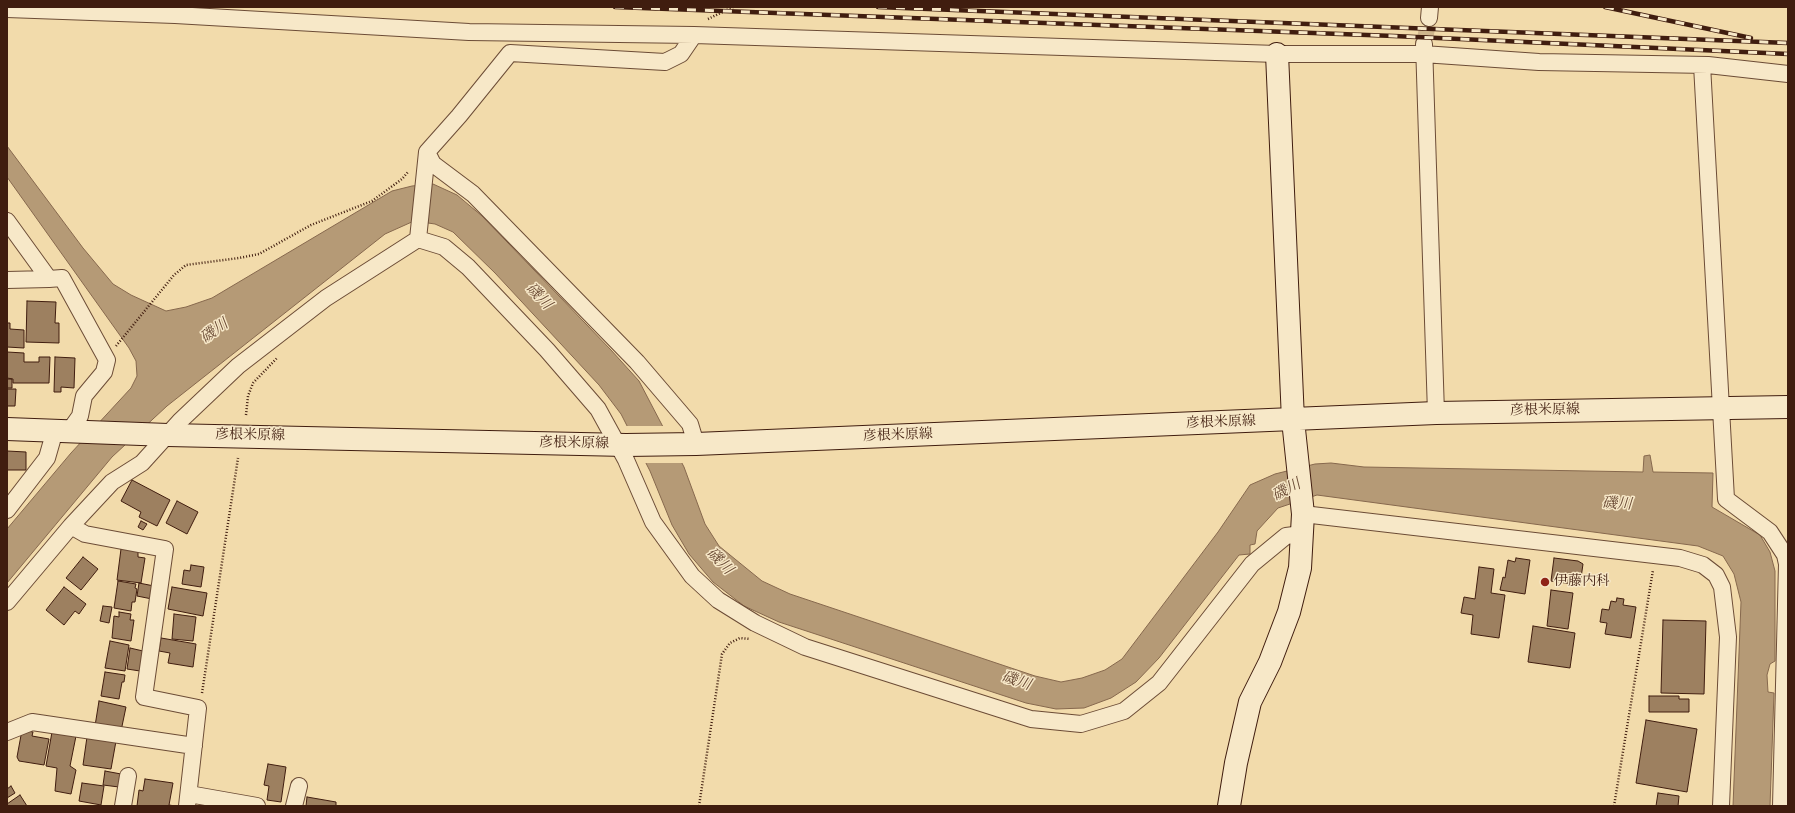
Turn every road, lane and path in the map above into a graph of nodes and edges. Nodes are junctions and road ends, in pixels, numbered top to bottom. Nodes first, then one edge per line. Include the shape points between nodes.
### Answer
1 (7, 9) edge
2 (694, 35) junction
3 (1423, 49) junction
4 (1278, 54) junction
5 (1702, 65) junction
6 (1788, 74) edge
7 (426, 158) junction
8 (7, 222) edge
9 (419, 235) junction
10 (49, 279) junction
11 (7, 280) edge
12 (118, 344) dead end
13 (278, 357) dead end
14 (1788, 406) edge
15 (1721, 408) junction
16 (1436, 413) junction
17 (246, 415) dead end
18 (1293, 420) junction
19 (7, 429) edge
20 (67, 430) junction
21 (162, 434) junction
22 (691, 444) junction
23 (622, 445) junction
24 (238, 458) dead end
25 (7, 510) edge
26 (1302, 519) junction
27 (71, 526) junction
28 (1656, 556) junction
29 (7, 602) edge
30 (754, 640) dead end
31 (198, 708) junction
32 (7, 732) edge
33 (194, 746) junction
34 (128, 776) dead end
35 (299, 786) dead end
36 (188, 800) edge
37 (124, 806) edge
38 (258, 806) edge
39 (294, 806) edge
40 (699, 806) edge
41 (1229, 806) edge
42 (1614, 806) edge
43 (1721, 806) edge
44 (1781, 806) edge

1 - 2 street via 469,32
2 - 4 street
2 - 7 street via 681,54 665,62 510,53
3 - 4 street
3 - 5 street via 1539,62
3 - 16 street
4 - 18 main road
5 - 6 street
5 - 15 street
7 - 9 street
7 - 12 path via 372,201 311,225 259,254 186,265 174,275
7 - 22 street via 473,194 637,362 690,424
8 - 10 street
9 - 21 street via 326,298 238,366
9 - 23 street via 444,247 468,267 547,350 598,409
10 - 11 street
10 - 20 street via 62,278 107,360 104,372 84,396 80,416
13 - 17 path via 253,383 248,396
14 - 15 main road, 彦根米原線
15 - 16 main road, 彦根米原線
15 - 44 street via 1726,499 1770,532 1785,555 1787,564
16 - 18 main road, 彦根米原線
18 - 22 main road, 彦根米原線
18 - 26 main road
19 - 20 main road, 彦根米原線
20 - 21 main road, 彦根米原線
20 - 25 street
21 - 23 main road, 彦根米原線
21 - 27 street via 142,463 112,482
22 - 23 main road, 彦根米原線
23 - 26 street via 653,522 692,576 718,600 755,623 805,647 1031,719 1081,724 1124,711 1159,683 1252,564
24 - 31 path via 205,678
26 - 28 street
26 - 41 main road via 1300,568 1289,612 1270,662 1250,702
27 - 29 street
27 - 31 street via 85,534 165,549 144,697
28 - 42 path
28 - 43 street via 1680,558 1703,565 1716,574 1722,587 1728,637
30 - 40 path via 740,638 730,643 722,654
31 - 33 street
32 - 33 street via 32,722
33 - 36 street
34 - 37 street
35 - 39 street
36 - 38 street

